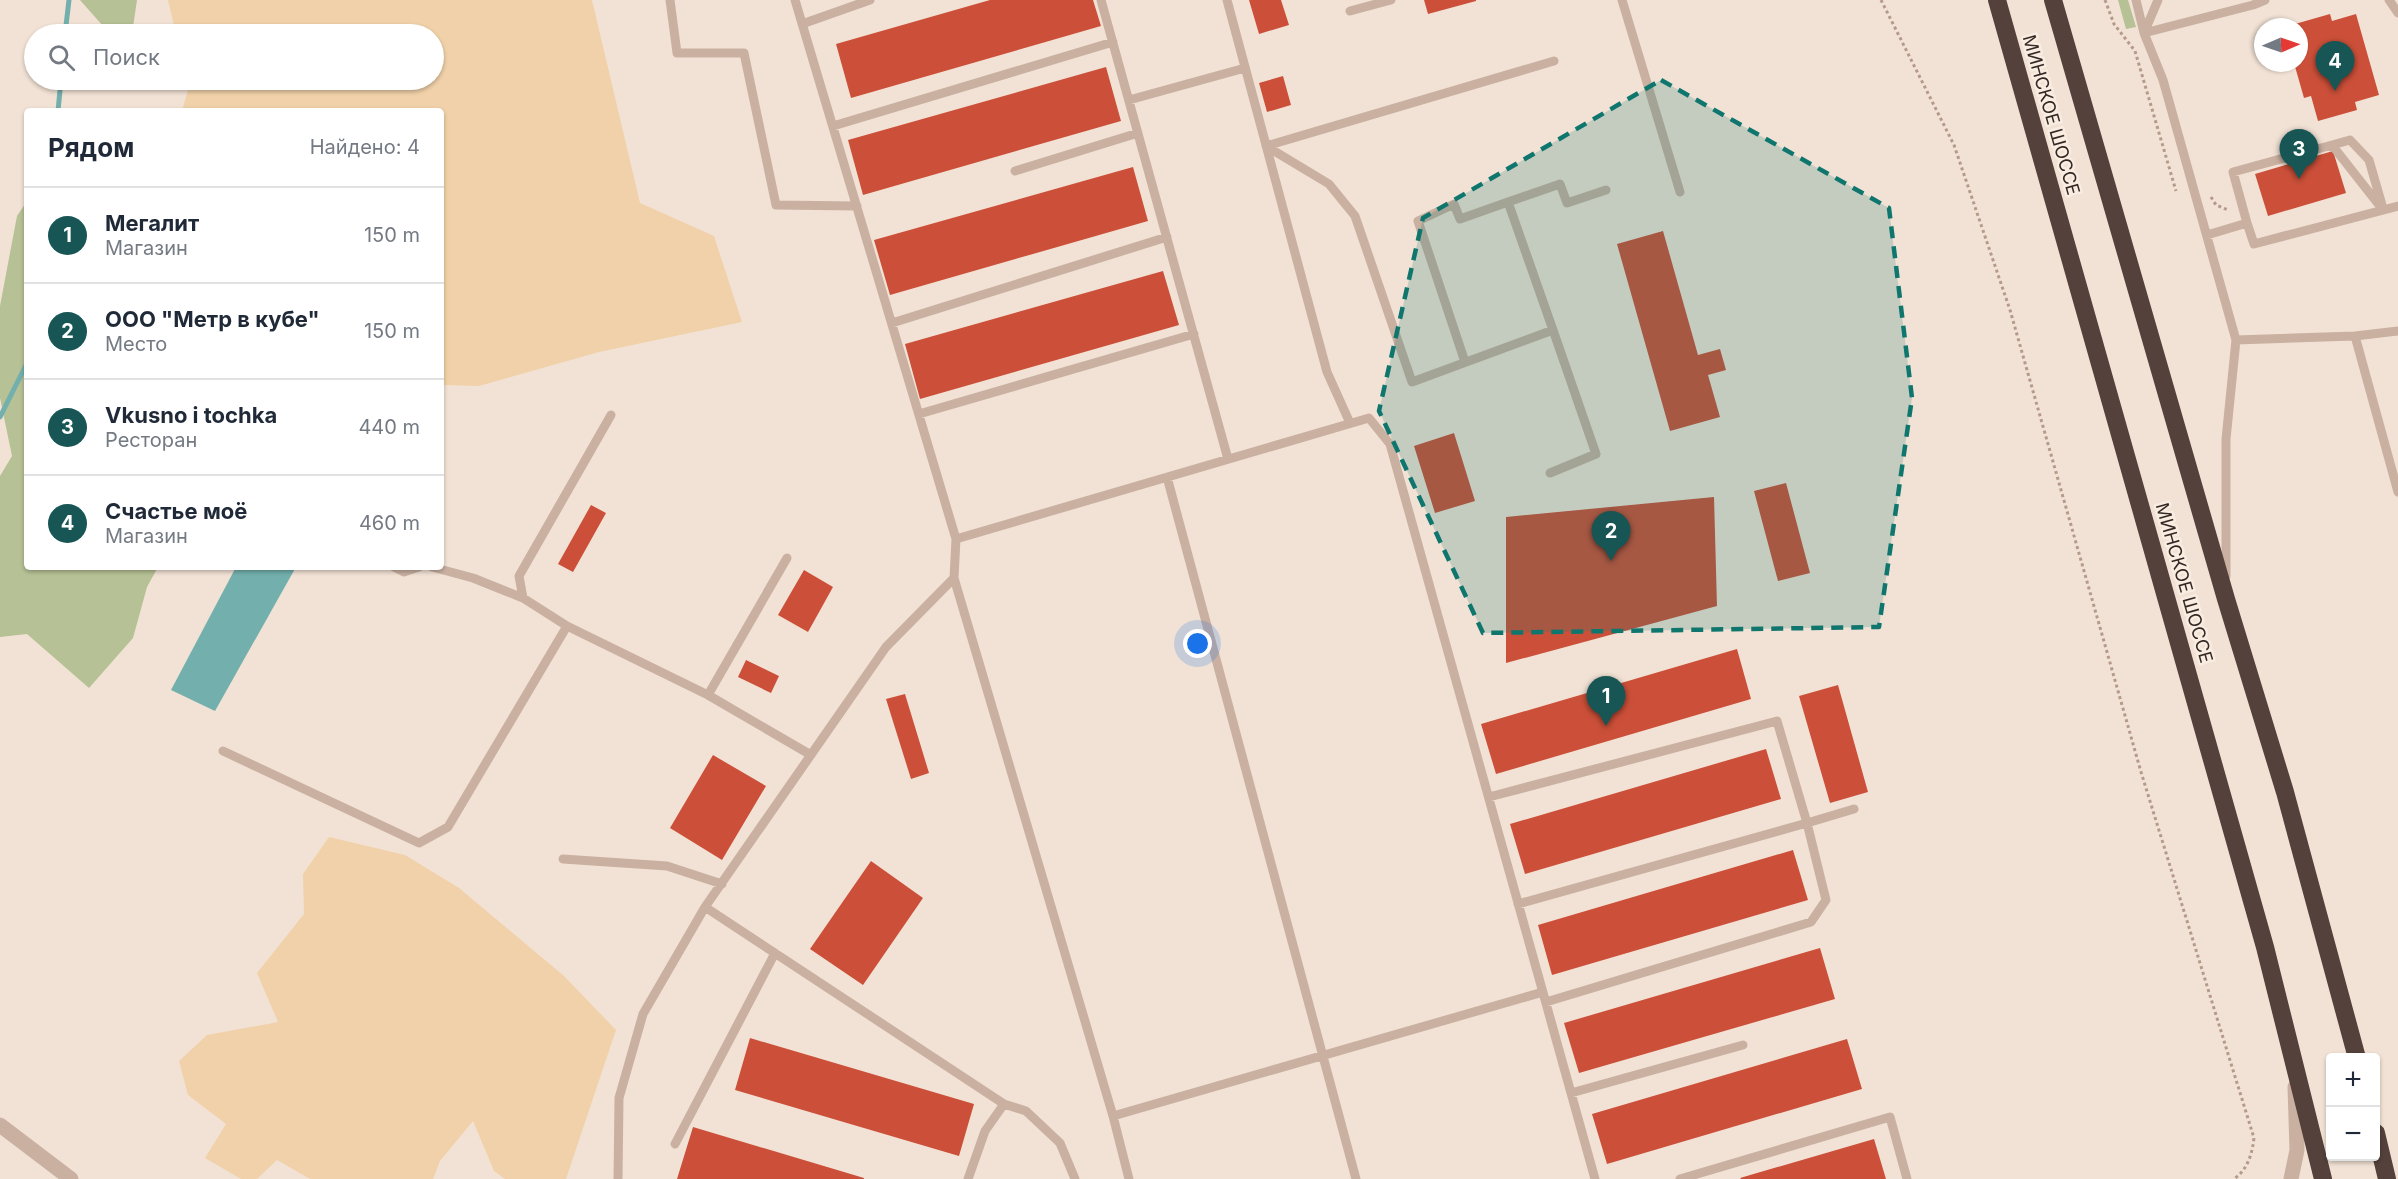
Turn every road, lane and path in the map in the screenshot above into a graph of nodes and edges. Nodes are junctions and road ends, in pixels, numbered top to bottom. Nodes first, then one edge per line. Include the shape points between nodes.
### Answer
1 (670, 0) edge
2 (795, 0) edge
3 (870, 0) edge
4 (1101, 0) edge
5 (1227, 0) edge
6 (1391, 0) edge
7 (1622, 0) edge
8 (1881, 0) edge
9 (1997, 0) edge
10 (2053, 0) edge
11 (2105, 0) edge
12 (2136, 0) edge
13 (2158, 0) edge
14 (2265, 0) edge
15 (2389, 0) edge
16 (2252, 3) edge
17 (1350, 11) dead end
18 (2398, 13) edge
19 (802, 24) junction
20 (2144, 33) junction
21 (1113, 42) junction
22 (1554, 61) dead end
23 (1245, 68) junction
24 (1129, 100) junction
25 (833, 126) junction
26 (1138, 133) junction
27 (2332, 145) junction
28 (1266, 146) junction
29 (1015, 171) dead end
30 (1606, 190) dead end
31 (2176, 191) dead end
32 (1680, 192) dead end
33 (2209, 195) dead end
34 (1508, 202) junction
35 (857, 206) junction
36 (2398, 206) edge
37 (2228, 210) dead end
38 (2383, 210) junction
39 (2247, 223) junction
40 (2207, 235) junction
41 (1167, 237) junction
42 (892, 323) junction
43 (1553, 330) junction
44 (2398, 331) edge
45 (1194, 334) junction
46 (2355, 336) junction
47 (2236, 340) junction
48 (1465, 362) junction
49 (919, 414) junction
50 (611, 415) dead end
51 (1350, 423) junction
52 (1228, 459) junction
53 (1550, 472) dead end
54 (1167, 477) junction
55 (2398, 492) edge
56 (956, 539) junction
57 (787, 558) dead end
58 (443, 570) edge
59 (954, 578) junction
60 (523, 598) junction
61 (2226, 599) junction
62 (567, 626) junction
63 (708, 695) junction
64 (223, 751) dead end
65 (811, 756) junction
66 (1489, 797) junction
67 (1854, 809) dead end
68 (1807, 823) junction
69 (563, 859) dead end
70 (722, 884) junction
71 (1518, 904) junction
72 (705, 907) junction
73 (775, 953) junction
74 (1543, 992) junction
75 (1546, 1002) junction
76 (1743, 1045) dead end
77 (2356, 1053) edge
78 (1323, 1056) junction
79 (2294, 1063) junction
80 (1571, 1093) junction
81 (1004, 1104) junction
82 (1113, 1116) junction
83 (0, 1125) edge
84 (675, 1144) dead end
85 (2380, 1150) edge
86 (71, 1179) edge
87 (618, 1179) edge
88 (968, 1179) edge
89 (1075, 1179) edge
90 (1129, 1179) edge
91 (1356, 1179) edge
92 (1595, 1179) edge
93 (1680, 1179) edge
94 (1907, 1179) edge
95 (2234, 1179) edge
96 (2291, 1179) edge
97 (2323, 1179) edge
98 (2387, 1179) edge

1 - 35 lane via 677,53 744,53 776,205
2 - 19 lane
3 - 19 lane
4 - 21 lane
5 - 23 lane
6 - 17 lane
7 - 32 lane
8 - 95 path via 1954,145 2010,310 2140,772 2254,1138 2252,1156
9 - 79 highway, МИНСКОЕ ШОССЕ via 2265,947
10 - 61 highway, МИНСКОЕ ШОССЕ
11 - 31 path via 2114,24 2135,51
12 - 20 lane
13 - 20 lane
14 - 16 lane
15 - 18 lane
16 - 20 lane
19 - 25 lane
20 - 40 lane via 2163,80
21 - 24 lane
21 - 25 lane
22 - 28 lane
23 - 24 lane
23 - 28 lane
24 - 26 lane
25 - 35 lane
26 - 29 lane
26 - 41 lane
27 - 38 lane
27 - 38 lane via 2350,140 2369,160
27 - 39 lane via 2233,172
28 - 48 lane via 1329,184 1355,216 1412,382
28 - 51 lane via 1327,372
30 - 34 lane via 1567,203 1560,184
33 - 37 path via 2216,205
34 - 43 lane
34 - 48 lane via 1460,219 1454,204 1418,221
35 - 42 lane
36 - 38 lane
38 - 39 lane via 2254,244
39 - 40 lane
40 - 47 lane
41 - 42 lane
41 - 45 lane
42 - 49 lane
43 - 48 lane
43 - 53 lane via 1596,454
44 - 46 lane
45 - 49 lane
45 - 52 lane
46 - 47 lane
46 - 55 lane
47 - 61 lane via 2225,459
49 - 56 lane
50 - 60 lane via 519,576
51 - 52 lane
51 - 66 lane via 1369,418 1390,444
52 - 54 lane
54 - 56 lane
54 - 78 lane
56 - 59 lane
57 - 63 lane
58 - 60 lane
59 - 65 lane via 886,647
59 - 82 lane
60 - 62 lane
61 - 77 highway, МИНСКОЕ ШОССЕ via 2285,792
62 - 63 lane
62 - 64 lane via 448,827 419,843
63 - 65 lane
65 - 70 lane
66 - 68 lane via 1777,721
66 - 71 lane
67 - 68 lane
68 - 71 lane
68 - 75 lane via 1826,900 1811,921
69 - 70 lane via 667,866
70 - 72 lane
71 - 74 lane
72 - 73 lane
72 - 87 lane via 643,1014 619,1098
73 - 81 lane
73 - 84 lane
74 - 75 lane
74 - 78 lane
75 - 80 lane
76 - 80 lane
78 - 82 lane
78 - 91 lane
79 - 96 street via 2298,1144
79 - 97 highway, МИНСКОЕ ШОССЕ
80 - 92 lane
81 - 88 lane via 984,1131
81 - 89 lane via 1026,1111 1060,1143
82 - 90 lane
83 - 86 street
85 - 98 highway
93 - 94 lane via 1890,1117

